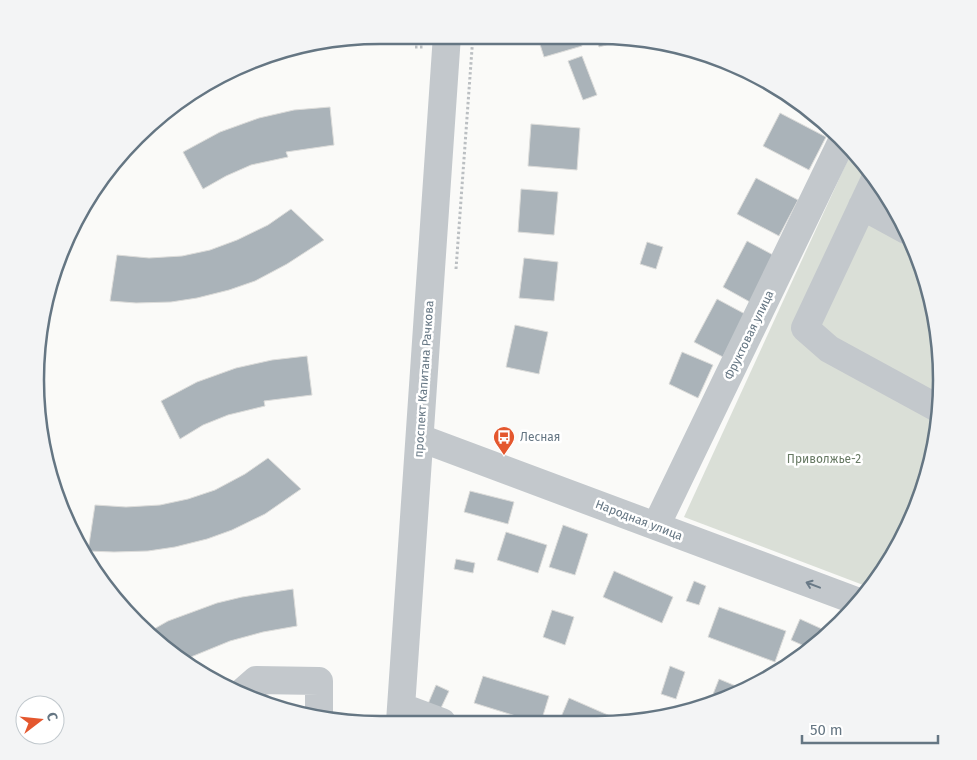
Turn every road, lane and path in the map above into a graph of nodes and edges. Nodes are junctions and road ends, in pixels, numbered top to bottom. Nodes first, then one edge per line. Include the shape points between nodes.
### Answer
1 (446, 44) edge
2 (839, 147) edge
3 (872, 186) edge
4 (862, 206) junction
5 (895, 224) edge
6 (933, 406) edge
7 (420, 438) junction
8 (656, 526) junction
9 (852, 599) edge
10 (246, 689) edge
11 (319, 711) edge
12 (401, 715) edge

1 - 7 street, проспект Капитана Рачкова
2 - 8 street, Фруктовая улица
3 - 4 street
4 - 5 street
4 - 6 street via 805,328 829,350
7 - 8 street, Народная улица
7 - 12 street, проспект Капитана Рачкова
9 -> 8 street, Народная улица
10 - 11 street via 256,680 319,681

